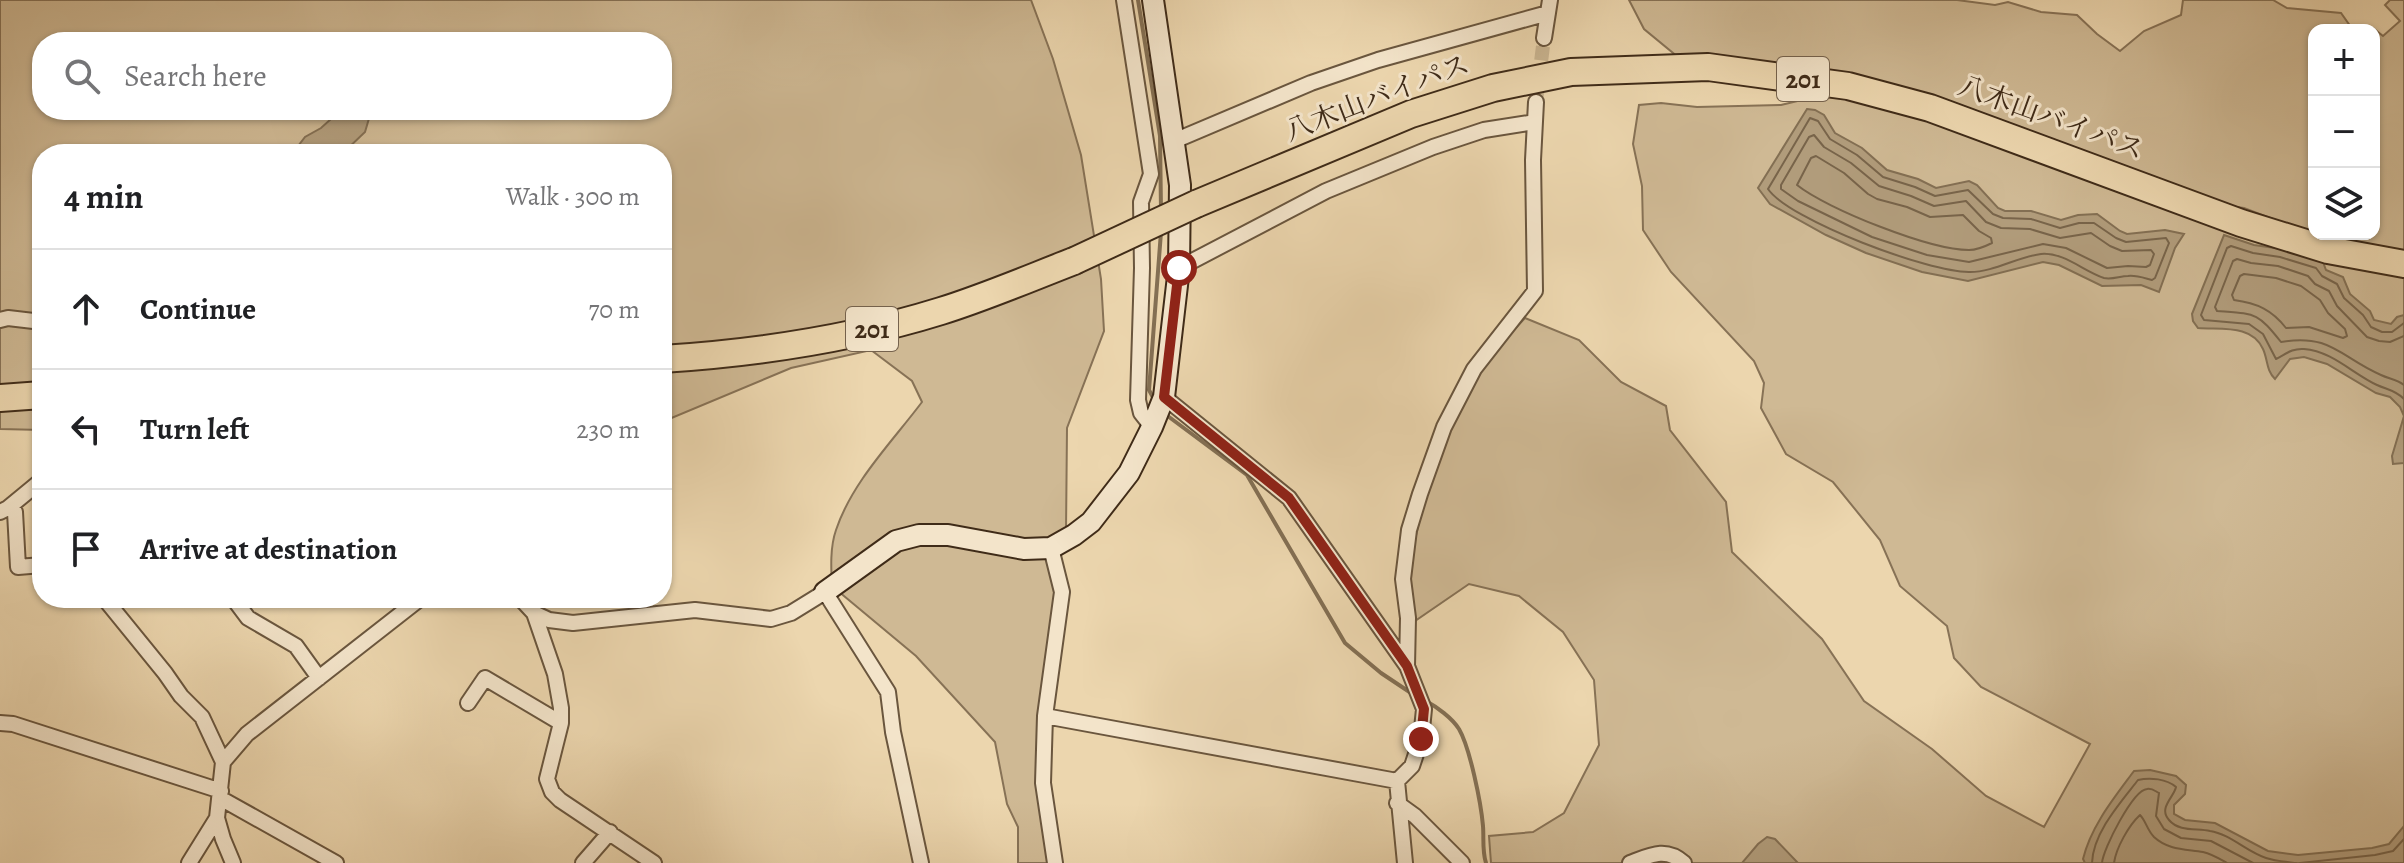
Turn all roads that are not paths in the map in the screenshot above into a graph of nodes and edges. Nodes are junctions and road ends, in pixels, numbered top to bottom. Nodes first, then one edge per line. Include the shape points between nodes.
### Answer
1 (1124, 0) edge
2 (1153, 0) edge
3 (1549, 6) edge
4 (1544, 38) tunnel mouth
5 (1536, 102) tunnel mouth
6 (1535, 122) junction
7 (1174, 141) junction
8 (2404, 264) edge
9 (1179, 268) junction
10 (0, 320) edge
11 (32, 321) edge
12 (672, 358) edge
13 (32, 396) edge
14 (1164, 397) junction
15 (0, 398) edge
16 (1152, 427) junction
17 (32, 488) edge
18 (6, 509) edge
19 (1051, 548) junction
20 (32, 566) edge
21 (825, 592) junction
22 (112, 608) edge
23 (240, 608) edge
24 (408, 608) edge
25 (529, 608) edge
26 (534, 613) junction
27 (1407, 666) junction
28 (319, 678) junction
29 (468, 703) dead end
30 (1045, 716) junction
31 (0, 723) edge
32 (561, 723) junction
33 (223, 762) junction
34 (1397, 781) junction
35 (220, 795) junction
36 (1397, 803) junction
37 (217, 818) junction
38 (610, 832) junction
39 (189, 863) edge
40 (233, 863) edge
41 (336, 863) edge
42 (583, 863) edge
43 (654, 863) edge
44 (921, 863) edge
45 (1055, 863) edge
46 (1405, 863) edge
47 (1462, 863) edge
48 (1630, 863) edge
49 (1684, 863) edge

1 - 16 street via 1151,174 1141,202 1138,400
2 - 7 street
3 - 4 street
3 - 7 street via 1311,83
5 - 6 street
6 - 9 street via 1484,130 1339,185
6 - 27 street via 1535,291 1474,369 1444,427 1420,494 1403,579
7 - 9 street via 1180,185
8 - 12 highway, 八木山バイパス / 201, bridge via 2328,250 2241,223 1930,108 1848,86 1708,67 1571,72 1493,88 1411,114 1074,261 941,311 831,339
9 - 14 street
10 - 11 street
13 - 15 highway
14 - 16 street
14 - 27 street via 1289,498
16 - 19 street via 1129,473 1099,513
17 - 18 street
18 - 20 street via 15,512 18,567
19 - 21 street via 919,535 896,541
19 - 30 street via 1062,592
21 - 26 street via 771,619 695,610 573,623
21 - 44 street via 888,692
22 - 33 street via 202,717
23 - 28 street via 248,618 296,646
24 - 28 street
25 - 26 street
26 - 32 street via 555,674
27 - 34 street via 1424,709 1412,766
28 - 33 street via 247,734
29 - 32 street via 485,678
30 - 34 street
30 - 45 street via 1043,783
31 - 35 street
32 - 38 street via 547,779 552,792
33 - 35 street
34 - 36 street
35 - 37 street
35 - 41 street
36 - 46 street
36 - 47 street
37 - 39 street
37 - 40 street
38 - 42 street
38 - 43 street
48 - 49 street via 1657,852

